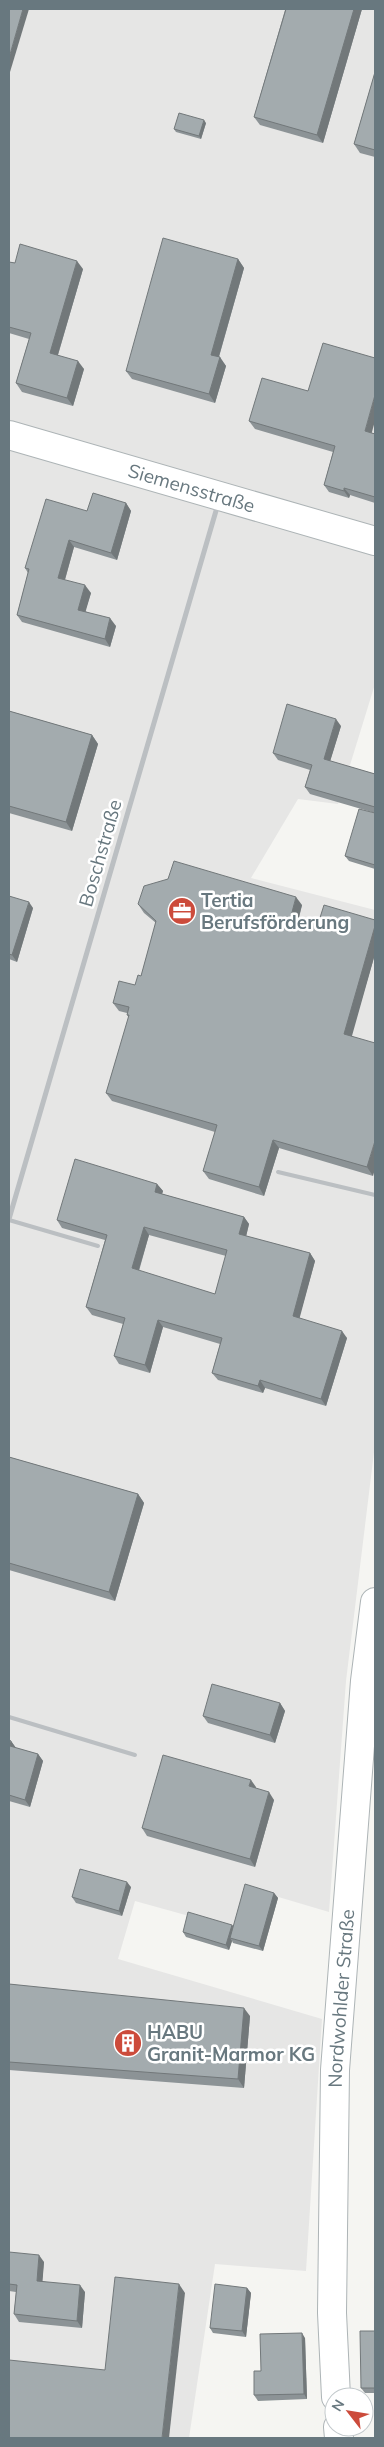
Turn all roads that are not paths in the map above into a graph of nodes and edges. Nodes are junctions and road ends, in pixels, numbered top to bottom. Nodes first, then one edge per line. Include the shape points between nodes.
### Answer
1 (9, 435) edge
2 (220, 496) junction
3 (375, 541) edge
4 (278, 1172) dead end
5 (375, 1195) edge
6 (9, 1219) edge
7 (98, 1246) edge
8 (375, 1602) edge
9 (9, 1718) edge
10 (135, 1755) dead end
11 (336, 2387) edge

1 - 2 main road, Siemensstraße
2 - 3 main road, Siemensstraße
2 - 6 street, Boschstraße
4 - 5 lane
6 - 7 lane
8 - 11 main road, Nordwohlder Straße via 365,1680 335,2070 332,2313
9 - 10 lane

